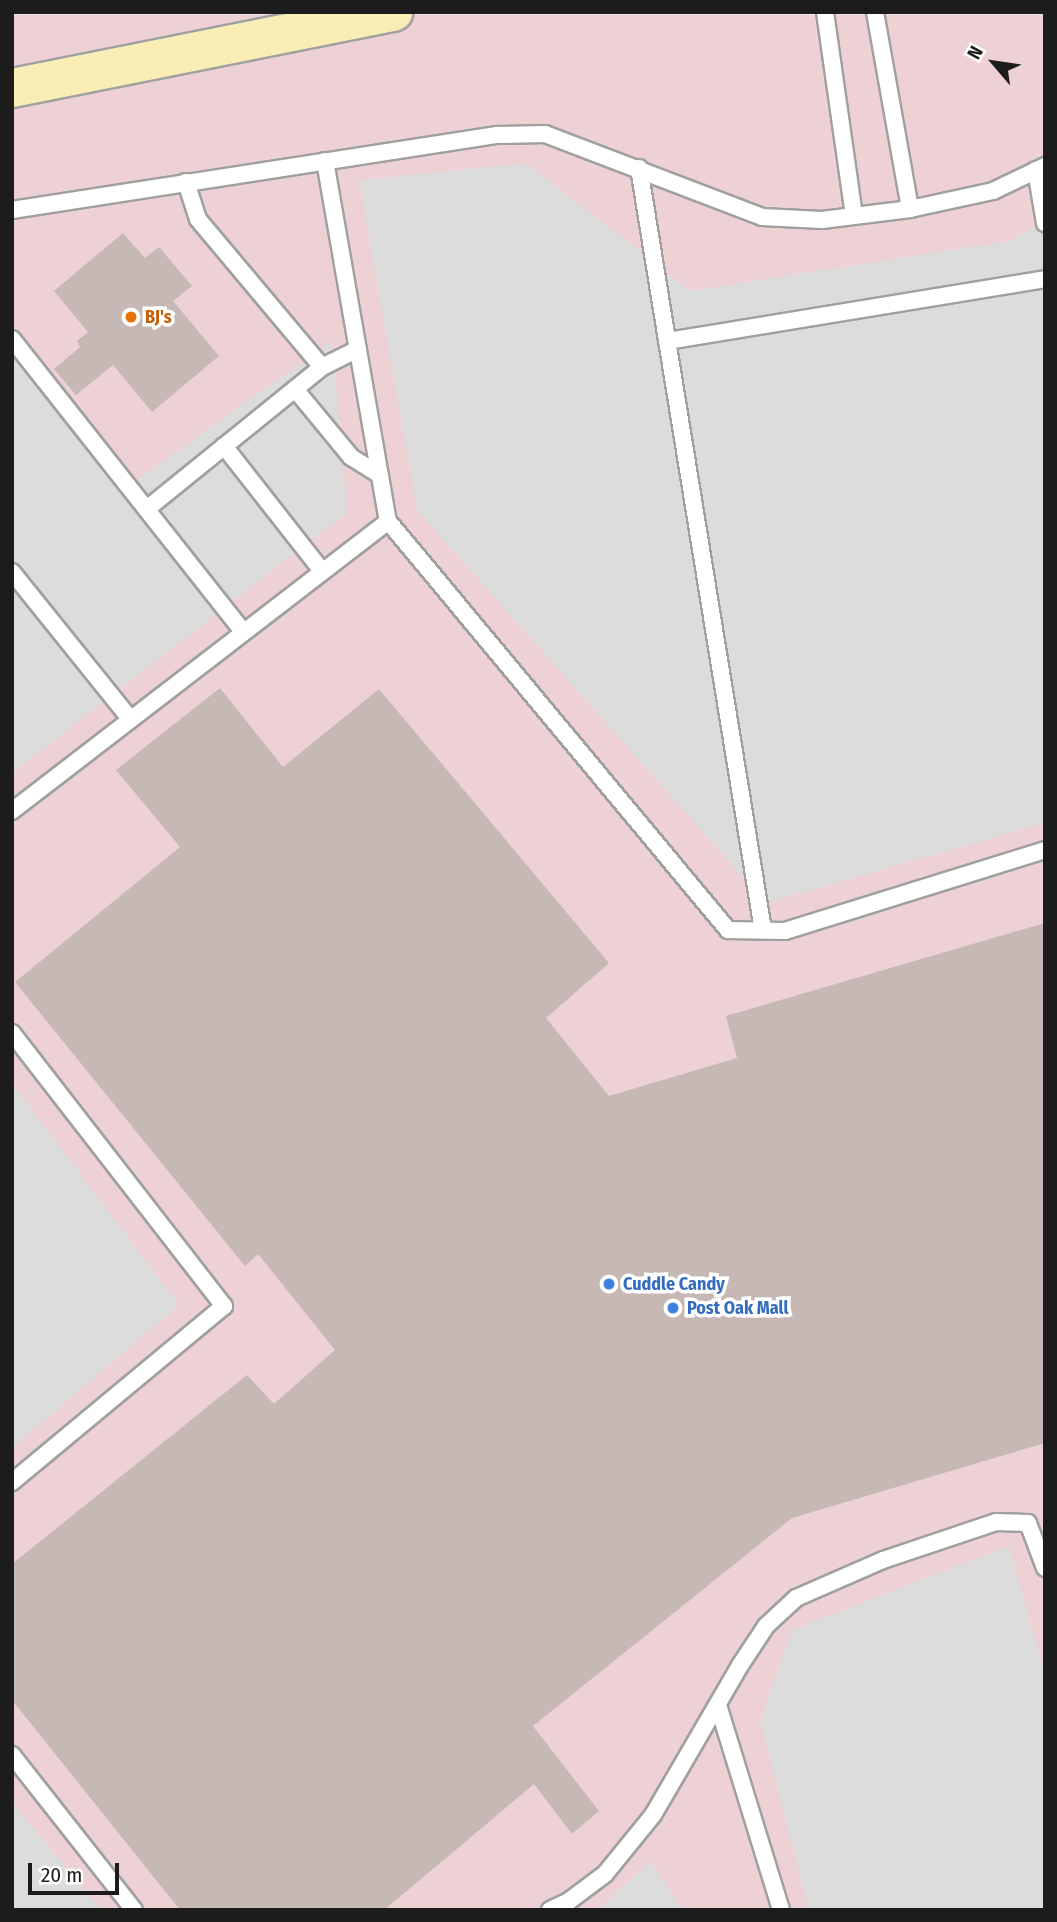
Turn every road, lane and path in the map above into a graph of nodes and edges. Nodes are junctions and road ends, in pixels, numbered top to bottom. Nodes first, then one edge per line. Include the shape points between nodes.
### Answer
1 (393, 12) edge
2 (825, 12) edge
3 (875, 12) edge
4 (12, 88) edge
5 (325, 161) junction
6 (639, 168) junction
7 (1040, 168) edge
8 (186, 181) junction
9 (910, 209) junction
10 (12, 210) edge
11 (854, 216) junction
12 (1045, 223) edge
13 (1045, 278) edge
14 (12, 338) edge
15 (667, 341) junction
16 (358, 349) junction
17 (321, 367) junction
18 (295, 388) junction
19 (224, 446) junction
20 (380, 475) junction
21 (148, 508) junction
22 (388, 521) junction
23 (322, 571) junction
24 (12, 572) edge
25 (243, 632) junction
26 (130, 719) junction
27 (12, 811) edge
28 (1045, 850) edge
29 (763, 930) junction
30 (12, 1033) edge
31 (12, 1482) edge
32 (1045, 1569) edge
33 (718, 1705) junction
34 (12, 1755) edge
35 (134, 1910) edge
36 (550, 1910) edge
37 (781, 1910) edge

1 - 4 main road
2 - 11 lane
3 - 9 lane
5 - 6 lane via 497,135 545,134
5 - 8 lane
5 - 16 lane
6 - 11 lane via 762,217 822,220
6 - 15 lane
7 - 9 lane via 993,191
7 - 12 lane
8 - 10 lane
8 - 17 lane via 198,219
9 - 11 lane
13 - 15 lane
14 - 21 lane
15 - 29 lane
16 - 17 lane
16 - 20 lane
17 - 18 lane
18 - 19 lane
18 - 20 lane via 351,457
19 - 21 lane
19 - 23 lane
20 - 22 lane
21 - 25 lane
22 - 23 lane
22 - 29 lane via 728,930
23 - 25 lane
24 - 26 lane
25 - 26 lane
26 - 27 lane
28 - 29 lane via 785,931
30 - 31 lane via 224,1306
32 - 33 lane via 1028,1523 996,1522 883,1560 796,1598 766,1626
33 - 36 lane via 681,1774 637,1835 605,1874 569,1902
33 - 37 lane
34 - 35 lane

